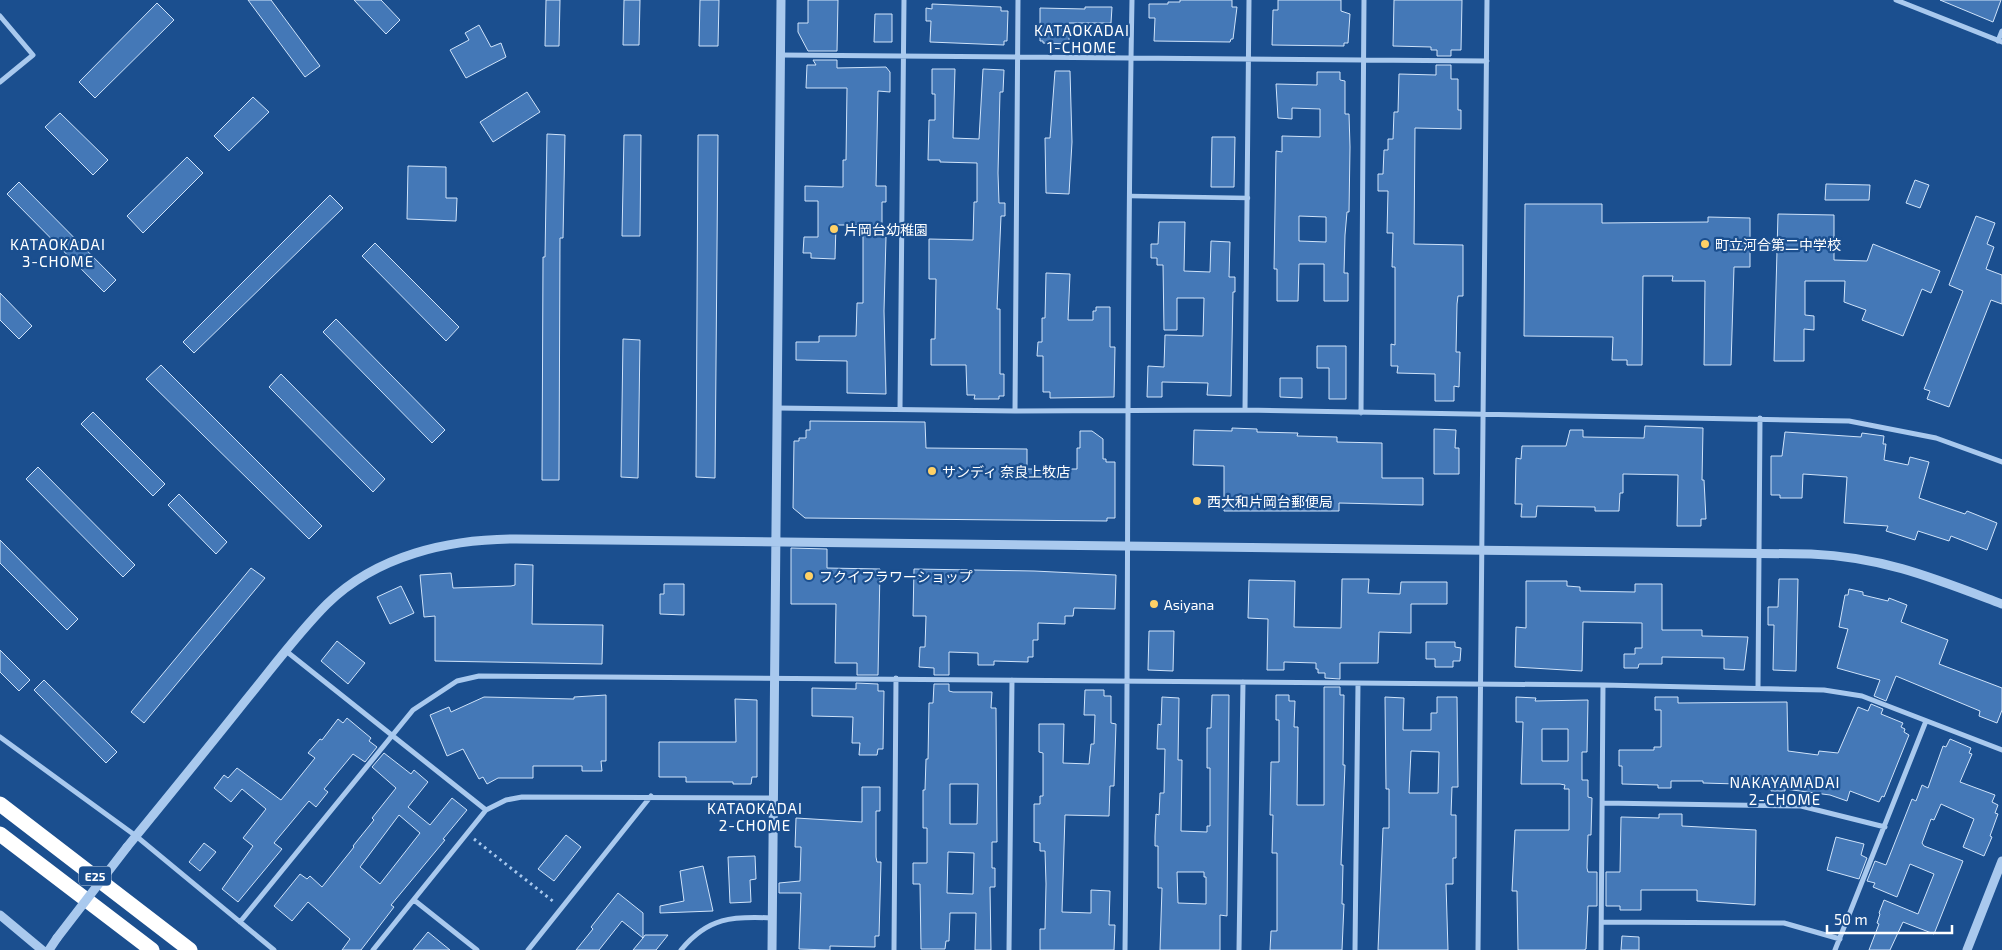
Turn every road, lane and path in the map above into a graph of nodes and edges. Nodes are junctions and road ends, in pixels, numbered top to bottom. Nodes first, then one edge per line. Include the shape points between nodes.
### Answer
1 (781, 0) edge
2 (904, 0) edge
3 (1018, 0) edge
4 (1132, 0) edge
5 (1249, 0) edge
6 (1364, 0) edge
7 (1487, 0) edge
8 (1896, 0) edge
9 (1912, 3) edge
10 (0, 16) edge
11 (2002, 31) edge
12 (2000, 41) edge
13 (780, 55) junction
14 (903, 56) junction
15 (1018, 58) junction
16 (1131, 58) junction
17 (1248, 59) junction
18 (1364, 60) junction
19 (1487, 61) junction
20 (0, 82) edge
21 (1130, 196) junction
22 (1248, 198) junction
23 (777, 408) junction
24 (900, 409) junction
25 (1245, 410) junction
26 (1015, 411) junction
27 (1128, 411) junction
28 (1361, 413) junction
29 (1483, 415) junction
30 (1760, 418) junction
31 (2002, 462) edge
32 (776, 543) junction
33 (1128, 546) junction
34 (1481, 550) junction
35 (1760, 553) junction
36 (2002, 604) edge
37 (286, 651) junction
38 (774, 677) junction
39 (896, 678) junction
40 (1012, 680) junction
41 (1129, 681) junction
42 (1243, 682) junction
43 (1358, 684) junction
44 (1480, 684) junction
45 (1603, 685) junction
46 (1758, 688) junction
47 (1926, 721) junction
48 (393, 736) junction
49 (0, 737) edge
50 (2002, 750) edge
51 (651, 796) junction
52 (774, 798) junction
53 (1602, 803) junction
54 (0, 804) edge
55 (486, 810) junction
56 (1885, 827) junction
57 (468, 833) junction
58 (0, 834) edge
59 (136, 836) junction
60 (2002, 861) edge
61 (414, 900) junction
62 (562, 908) junction
63 (0, 915) edge
64 (773, 918) junction
65 (240, 922) junction
66 (1602, 922) junction
67 (1840, 939) junction
68 (42, 950) edge
69 (49, 950) edge
70 (152, 950) edge
71 (190, 950) edge
72 (274, 950) edge
73 (373, 950) edge
74 (477, 950) edge
75 (528, 950) edge
76 (681, 950) edge
77 (772, 950) edge
78 (894, 950) edge
79 (1009, 950) edge
80 (1124, 950) edge
81 (1239, 950) edge
82 (1355, 950) edge
83 (1478, 950) edge
84 (1601, 950) edge
85 (1835, 950) edge
86 (1967, 950) edge

1 - 13 street
2 - 14 street
3 - 15 street
4 - 16 street
5 - 17 street
6 - 18 street
7 - 19 street
8 - 9 street
9 - 12 street
10 - 20 street via 33,55
11 - 12 street
13 - 14 street
13 - 23 street
14 - 15 street
14 - 24 street
15 - 16 street
15 - 26 street
16 - 17 street
16 - 21 street
17 - 18 street
17 - 22 street
18 - 19 street
18 - 28 street
19 - 29 street
21 - 22 street
21 - 27 street
22 - 25 street
23 - 24 street
23 - 32 street
24 - 26 street
25 - 27 street
25 - 28 street
26 - 27 street
27 - 33 street
28 - 29 street
29 - 30 street
29 - 34 street
30 - 31 street via 1849,421 1889,427 1936,438
30 - 35 street
32 - 33 street
32 - 37 street via 490,539 441,545 392,562 348,587 328,604
32 - 38 street
33 - 34 street
33 - 41 street
34 - 35 street
34 - 44 street
35 - 36 street via 1838,555 1883,562 1922,573
35 - 46 street
37 - 48 street
37 - 59 street
38 - 39 street
38 - 48 street via 479,676 456,681 432,696 413,710
38 - 52 street
39 - 40 street
39 - 78 street
40 - 41 street
40 - 79 street
41 - 42 street
41 - 80 street
42 - 43 street
42 - 81 street
43 - 44 street
43 - 82 street
44 - 45 street
44 - 83 street
45 - 46 street
45 - 53 street
46 - 47 street via 1844,691
47 - 50 street
47 - 56 street
48 - 55 street
48 - 65 street
49 - 59 street
51 - 52 street
51 - 55 street via 522,796
51 - 62 street
52 - 64 street
53 - 56 street via 1801,806
53 - 66 street
54 - 71 highway, E25
55 - 57 street
56 - 67 street
57 - 61 street
57 - 62 path
58 - 70 highway, E25
59 - 65 street
59 - 69 street, bridge
60 - 86 street
61 - 73 street
61 - 74 street
62 - 75 street
63 - 68 street
64 - 76 street via 723,920 702,930
64 - 77 street
65 - 72 street
66 - 67 street via 1784,924
66 - 84 street
67 - 85 street

